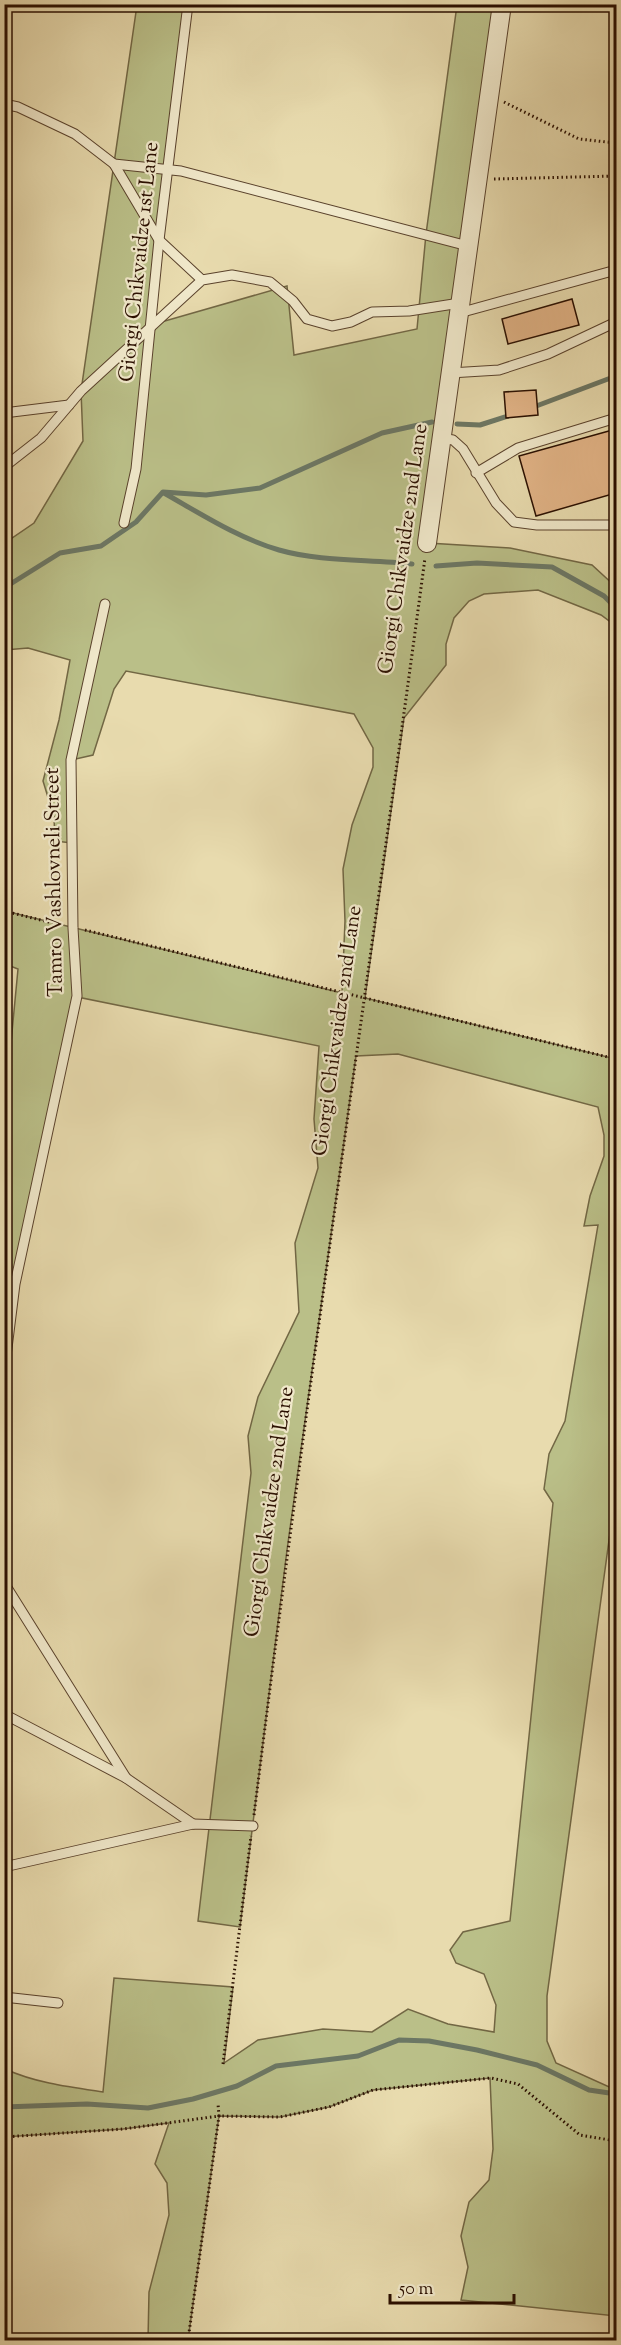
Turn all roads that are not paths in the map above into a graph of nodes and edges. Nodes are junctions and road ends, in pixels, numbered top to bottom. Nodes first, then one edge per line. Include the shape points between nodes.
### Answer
1 (188, 4) edge
2 (502, 4) edge
3 (4, 104) edge
4 (114, 164) junction
5 (168, 168) junction
6 (159, 240) junction
7 (468, 246) junction
8 (616, 270) edge
9 (202, 280) junction
10 (459, 308) junction
11 (616, 322) edge
12 (150, 325) junction
13 (450, 373) junction
14 (69, 405) junction
15 (4, 413) edge
16 (616, 418) edge
17 (441, 438) junction
18 (4, 467) edge
19 (476, 473) junction
20 (124, 523) dead end
21 (616, 525) edge
22 (427, 543) road end
23 (105, 604) dead end
24 (4, 1372) edge
25 (4, 1583) edge
26 (4, 1714) edge
27 (126, 1778) junction
28 (193, 1824) junction
29 (253, 1826) road end
30 (4, 1867) edge
31 (4, 1997) edge
32 (58, 2004) dead end

1 - 5 lane, Giorgi Chikvaidze 1st Lane
2 - 7 street, Giorgi Chikvaidze 2nd Lane
3 - 4 lane via 75,134
4 - 5 lane
4 - 6 lane
5 - 6 lane, Giorgi Chikvaidze 1st Lane
5 - 7 lane
6 - 9 lane
6 - 12 lane, Giorgi Chikvaidze 1st Lane
7 - 10 street, Giorgi Chikvaidze 2nd Lane
8 - 10 lane
9 - 10 lane via 232,275 270,282 307,319 332,326 372,312
9 - 12 lane
10 - 13 street, Giorgi Chikvaidze 2nd Lane
11 - 13 lane via 548,354 499,369
12 - 14 lane
12 - 20 lane, Giorgi Chikvaidze 1st Lane via 136,469
13 - 17 street, Giorgi Chikvaidze 2nd Lane
14 - 15 lane
14 - 18 lane via 41,438
16 - 19 lane via 518,448
17 - 19 lane via 453,440 464,449
17 - 22 street, Giorgi Chikvaidze 2nd Lane
19 - 21 lane via 514,522
23 - 24 lane, Tamro Vashlovneli Street via 71,760 77,996 15,1284
25 - 27 lane
26 - 27 lane
27 - 28 lane
28 - 29 lane
28 - 30 lane
31 - 32 lane

